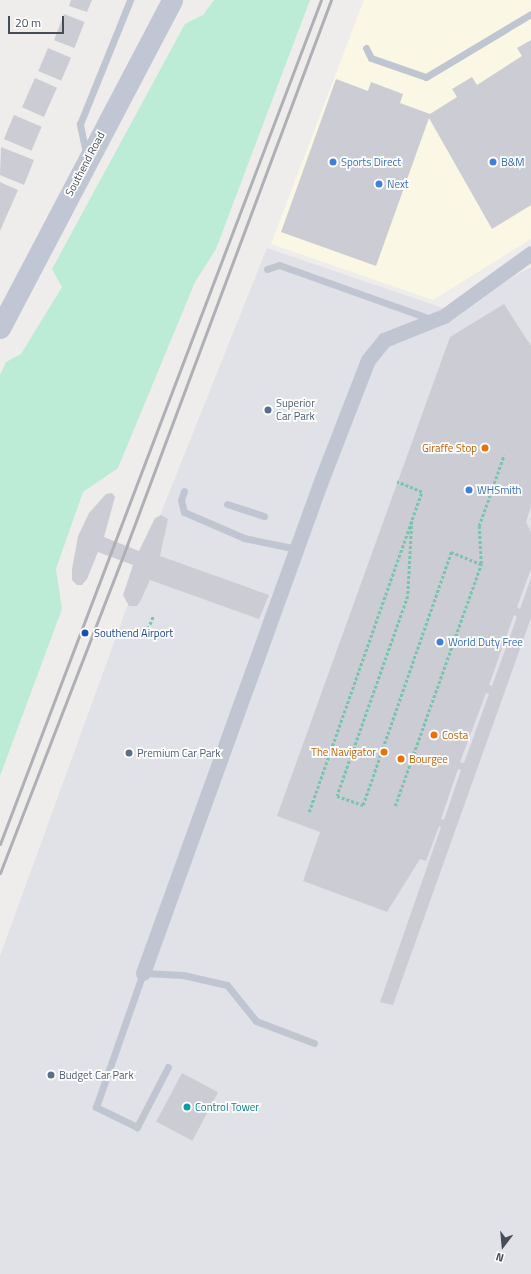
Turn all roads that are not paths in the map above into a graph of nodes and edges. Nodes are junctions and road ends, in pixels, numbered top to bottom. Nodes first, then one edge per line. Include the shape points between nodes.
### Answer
1 (130, 0) edge
2 (172, 0) edge
3 (531, 14) edge
4 (366, 48) dead end
5 (88, 159) junction
6 (531, 253) edge
7 (267, 269) dead end
8 (435, 321) junction
9 (0, 328) edge
10 (184, 491) dead end
11 (227, 504) dead end
12 (264, 516) dead end
13 (297, 549) junction
14 (144, 973) junction
15 (314, 1043) dead end
16 (168, 1067) dead end

1 - 5 lane via 80,124
2 - 5 street, Southend Road
3 - 4 lane via 426,77 371,58
5 - 9 street, Southend Road
6 - 8 street
7 - 8 lane via 279,265
8 - 13 street via 391,336 378,346 368,360
10 - 13 lane via 181,500 184,512 244,538
11 - 12 lane
13 - 14 street
14 - 15 lane via 183,975 227,985 256,1021
14 - 16 lane via 96,1107 137,1126

